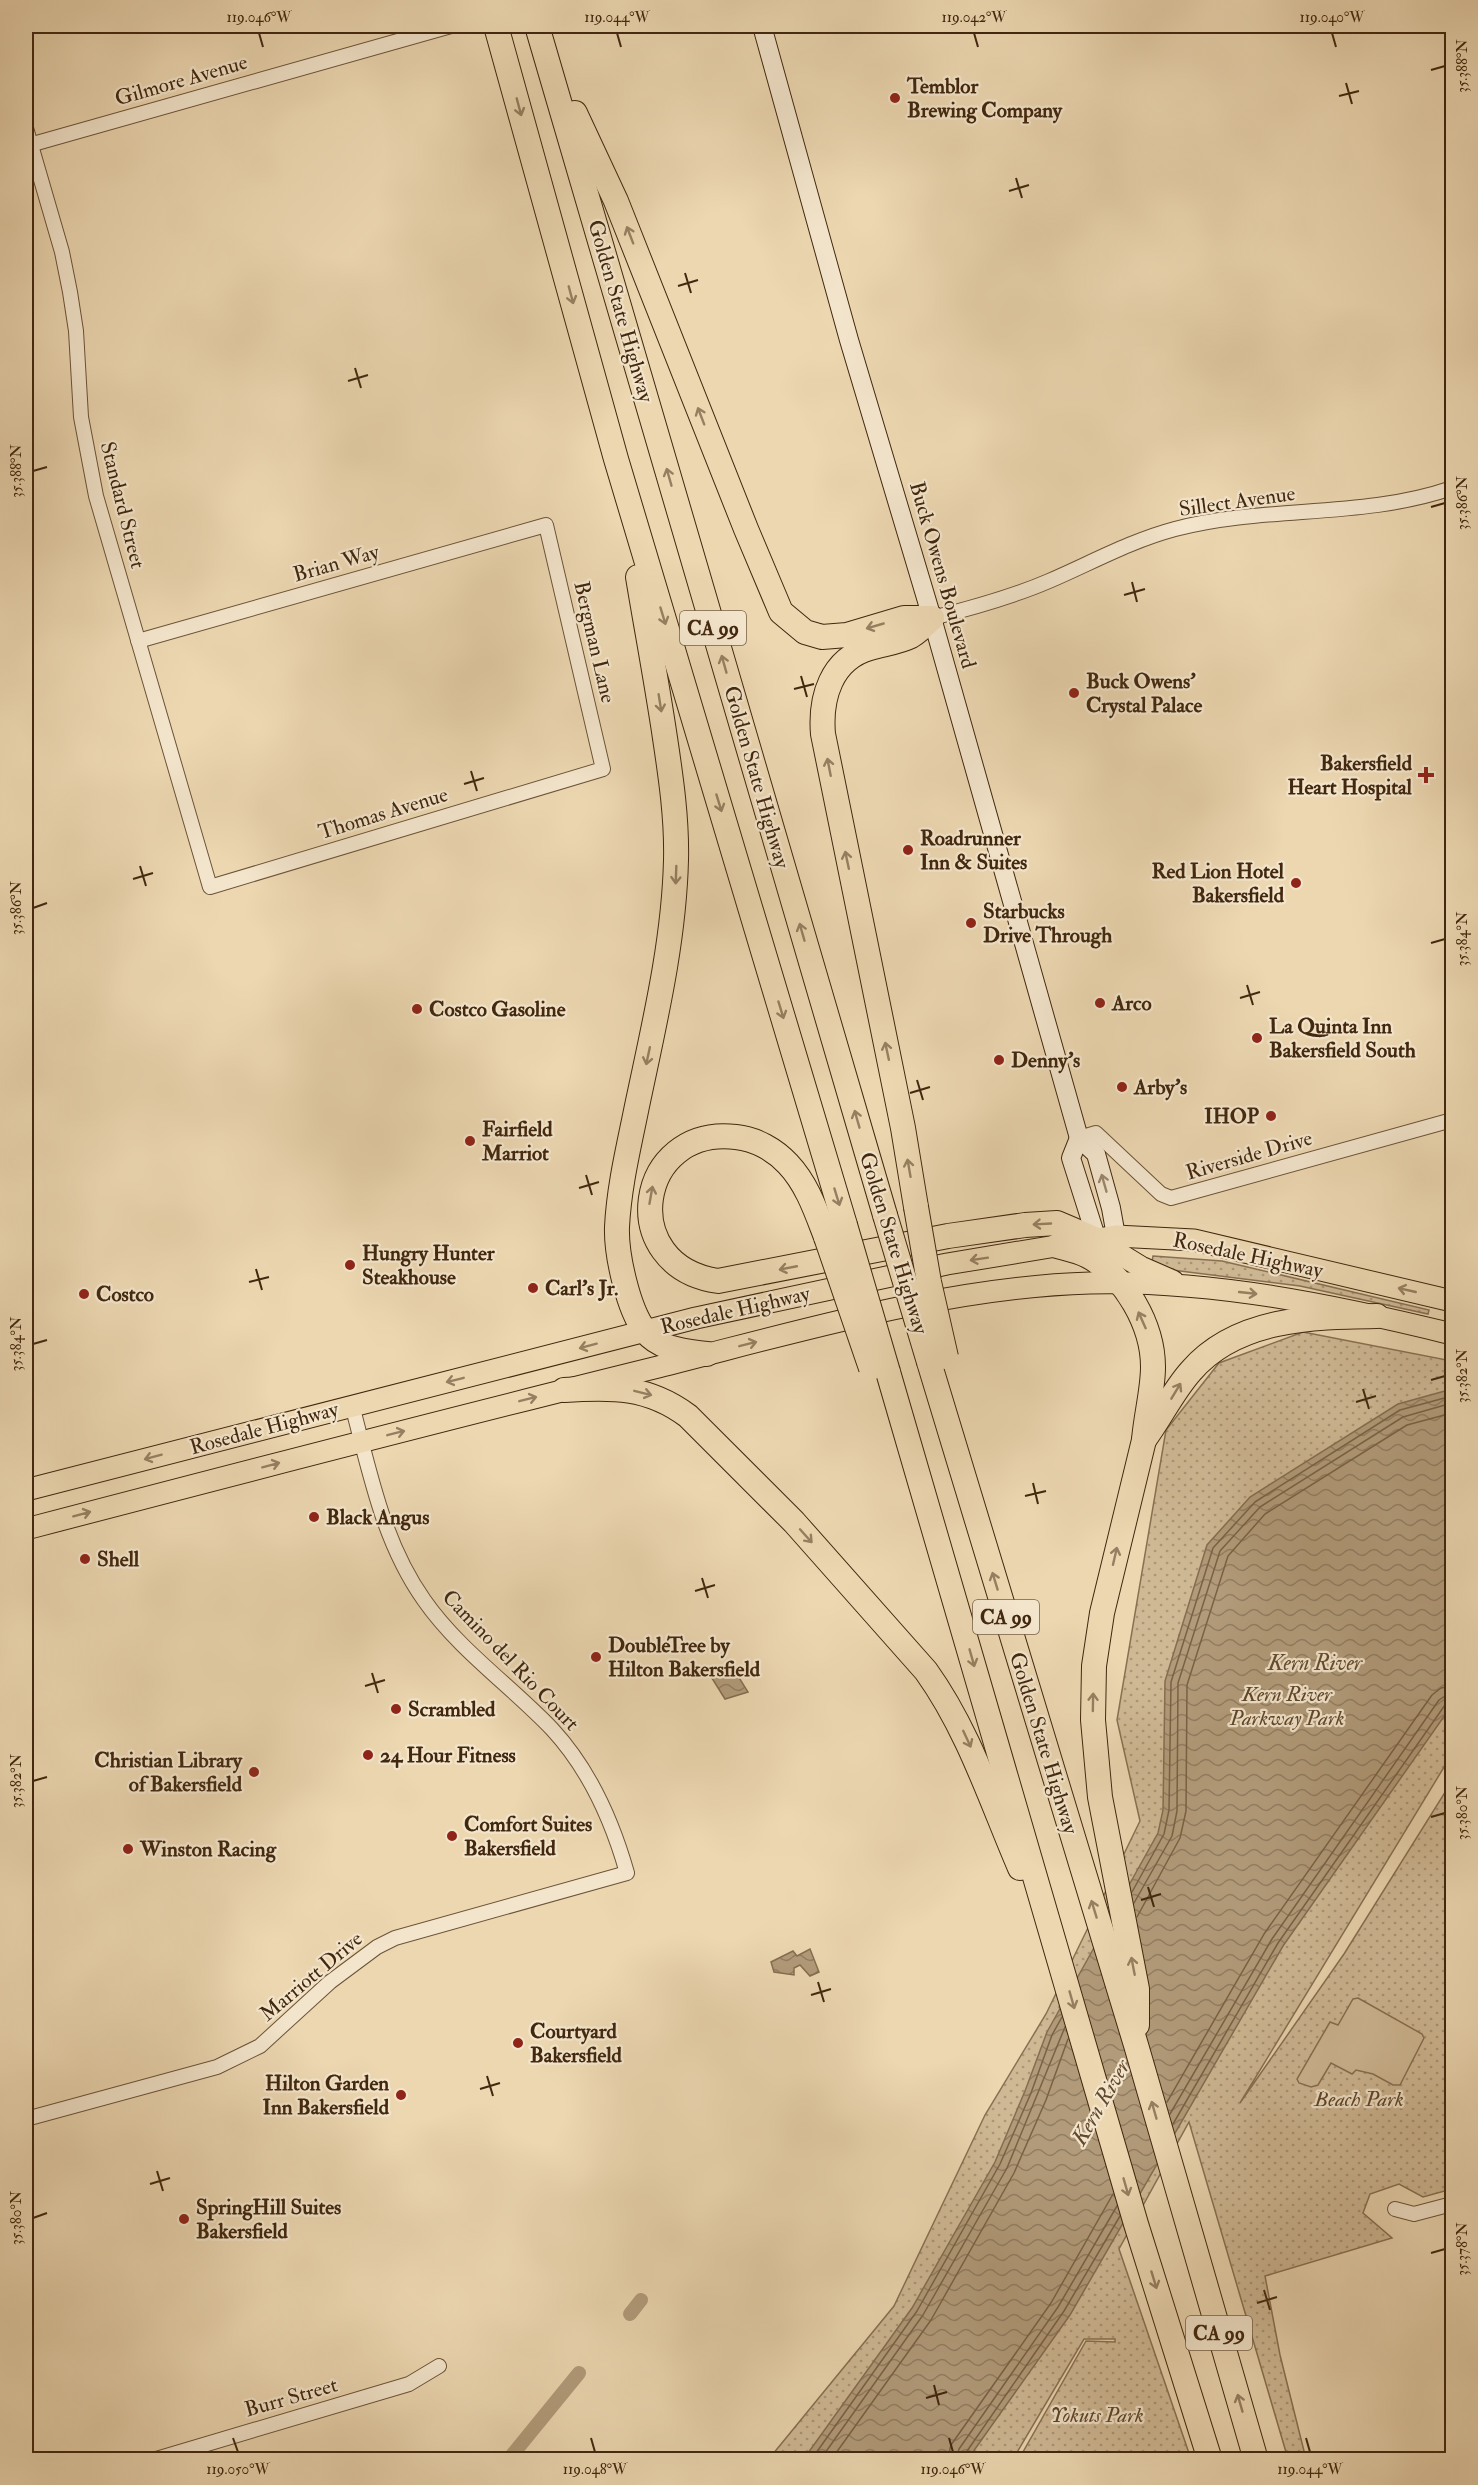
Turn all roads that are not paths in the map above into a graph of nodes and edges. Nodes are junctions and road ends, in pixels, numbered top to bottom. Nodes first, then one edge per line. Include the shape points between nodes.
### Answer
1 (452, 26) edge
2 (496, 26) edge
3 (762, 26) edge
4 (539, 33) edge
5 (26, 128) edge
6 (28, 145) edge
7 (616, 459) junction
8 (1452, 488) edge
9 (546, 525) joint
10 (932, 618) junction
11 (138, 641) junction
12 (603, 768) joint
13 (210, 887) joint
14 (1452, 1120) edge
15 (1079, 1138) junction
16 (836, 1231) junction
17 (1057, 1246) joint
18 (1104, 1246) junction
19 (1120, 1284) junction
20 (1060, 1285) junction
21 (1190, 1287) junction
22 (1452, 1301) edge
23 (1377, 1316) junction
24 (645, 1331) junction
25 (1451, 1334) edge
26 (707, 1354) junction
27 (938, 1360) junction
28 (564, 1390) junction
29 (352, 1405) junction
30 (1144, 1440) junction
31 (361, 1442) junction
32 (26, 1490) edge
33 (26, 1529) edge
34 (627, 1873) joint
35 (1056, 1944) junction
36 (1136, 2045) junction
37 (26, 2119) edge
38 (1452, 2204) edge
39 (1395, 2209) dead end
40 (438, 2366) dead end
41 (153, 2460) edge
42 (1210, 2460) edge
43 (1256, 2460) edge

1 - 6 street, Gilmore Avenue
2 -> 7 highway, Golden State Highway / CA 99
3 - 10 main road, Buck Owens Boulevard via 850,344
10 -> 4 highway via 904,618 847,635 822,637 805,632 781,612 616,201
27 -> 4 highway, Golden State Highway / CA 99, bridge via 885,1215
5 - 6 street, Standard Street
6 - 11 street, Standard Street via 62,252 70,292 87,457
7 -> 16 highway, Golden State Highway / CA 99
7 -> 24 highway via 671,776 676,856 667,959 629,1145 617,1230 620,1263 634,1312
8 - 10 street, Sillect Avenue via 1361,508 1254,515 1175,529 1127,545 1024,591
9 - 11 street, Brian Way
9 - 12 street, Bergman Lane
10 - 15 main road, Buck Owens Boulevard
27 -> 10 highway, bridge via 903,1128 822,721 828,687 845,661 867,648 910,637
11 - 13 street, Standard Street
12 - 13 street, Thomas Avenue
14 - 15 street, Riverside Drive via 1171,1198 1161,1194 1096,1133
15 - 18 main road, Buck Owens Boulevard via 1071,1158
18 -> 15 main road, Buck Owens Boulevard via 1111,1208 1096,1154
18 -> 16 highway via 1057,1223 1025,1224 718,1281 701,1279 678,1267 659,1245 651,1221 651,1192 658,1173 686,1146 714,1137 746,1138 774,1152 789,1165
16 -> 35 highway, CA 99, bridge via 939,1542
17 - 18 highway via 1076,1251
17 -> 24 main road, Rosedale Highway via 869,1280
18 - 19 highway
18 - 20 main road
18 - 21 main road via 1141,1267
22 -> 18 main road, Rosedale Highway via 1194,1240
19 - 20 main road, Rosedale Highway
19 - 21 main road, Rosedale Highway
30 -> 19 highway via 1152,1350 1138,1312
26 -> 20 main road, Rosedale Highway via 900,1309
21 -> 23 main road, Rosedale Highway via 1255,1293
23 - 25 main road, Rosedale Highway
30 -> 23 highway via 1192,1369 1241,1336 1286,1321
24 - 26 highway via 666,1347
24 -> 29 main road, Rosedale Highway
26 - 28 main road, Rosedale Highway
36 -> 27 highway, Golden State Highway / CA 99 via 940,1395
31 -> 28 main road, Rosedale Highway
28 -> 35 highway via 624,1389 658,1397 681,1410 794,1522 926,1671 960,1724 1028,1889
29 - 31 street, Camino del Rio Court
29 -> 32 main road, Rosedale Highway
36 -> 30 highway via 1137,1989 1100,1797 1093,1720 1094,1666 1109,1583
33 -> 31 main road, Rosedale Highway
31 - 34 street, Camino del Rio Court via 382,1520 408,1577 444,1625 572,1753 603,1805
34 - 37 street, Marriott Drive via 395,1938 330,1982 260,2046 239,2058
35 -> 42 highway, CA 99 via 1136,2224
43 -> 36 highway, Golden State Highway / CA 99
38 - 39 street via 1414,2214
40 - 41 street, Burr Street via 409,2384

